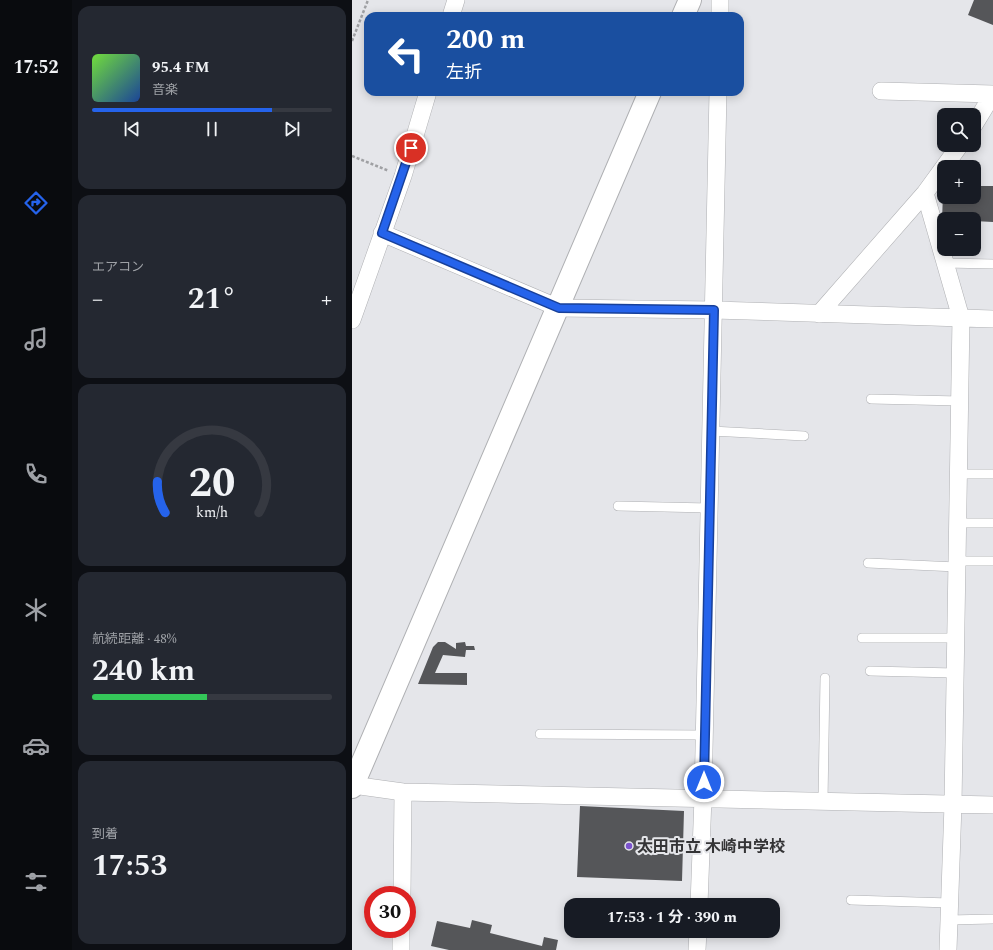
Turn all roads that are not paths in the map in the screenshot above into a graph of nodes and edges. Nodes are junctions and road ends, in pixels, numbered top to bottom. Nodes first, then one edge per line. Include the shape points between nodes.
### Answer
1 (456, 0) edge
2 (690, 0) edge
3 (720, 0) edge
4 (452, 12) edge
5 (685, 12) edge
6 (720, 12) edge
7 (881, 91) dead end
8 (993, 94) edge
9 (427, 96) edge
10 (648, 96) edge
11 (718, 96) edge
12 (981, 114) edge
13 (955, 152) edge
14 (925, 193) junction
15 (382, 233) junction
16 (945, 263) junction
17 (993, 264) edge
18 (559, 308) junction
19 (714, 310) junction
20 (819, 314) junction
21 (961, 318) junction
22 (993, 319) edge
23 (352, 320) edge
24 (871, 399) dead end
25 (960, 401) junction
26 (711, 431) junction
27 (804, 436) dead end
28 (959, 474) junction
29 (993, 474) edge
30 (618, 506) dead end
31 (709, 508) junction
32 (958, 523) junction
33 (993, 523) edge
34 (993, 561) edge
35 (868, 563) dead end
36 (957, 564) junction
37 (862, 638) dead end
38 (956, 638) junction
39 (870, 671) dead end
40 (955, 673) junction
41 (825, 678) dead end
42 (540, 734) dead end
43 (704, 735) junction
44 (352, 786) edge
45 (403, 792) junction
46 (704, 797) junction
47 (823, 801) junction
48 (953, 804) junction
49 (993, 805) edge
50 (402, 886) edge
51 (699, 898) edge
52 (851, 900) dead end
53 (950, 903) junction
54 (993, 919) edge
55 (949, 920) junction
56 (401, 938) edge
57 (698, 938) edge
58 (401, 950) edge
59 (697, 950) edge
60 (948, 950) edge

1 - 4 street
2 - 5 street
3 - 6 street
7 - 8 street
8 - 12 street
9 - 15 street via 403,176
10 - 18 street
11 - 19 street
13 - 14 street
14 - 16 street
14 - 20 street
15 - 18 street
15 - 23 street
16 - 17 lane
16 - 21 street
18 - 19 street
18 - 44 street
19 - 20 street
19 - 26 street
20 - 21 street
21 - 22 street
21 - 25 street
24 - 25 lane
25 - 28 street
26 - 27 lane
26 - 31 street
28 - 29 lane
28 - 32 street
30 - 31 lane
31 - 43 street
32 - 33 lane
32 - 36 street
34 - 36 lane
35 - 36 lane
36 - 38 street
37 - 38 lane
38 - 40 street
39 - 40 lane
40 - 48 street
41 - 47 lane
42 - 43 lane
43 - 46 street
44 - 45 street
45 - 46 street
45 - 50 street
46 - 47 street
46 - 51 street
47 - 48 street
48 - 49 street
48 - 53 street
52 - 53 lane
53 - 55 street
54 - 55 lane
55 - 60 street
56 - 58 street
57 - 59 street

